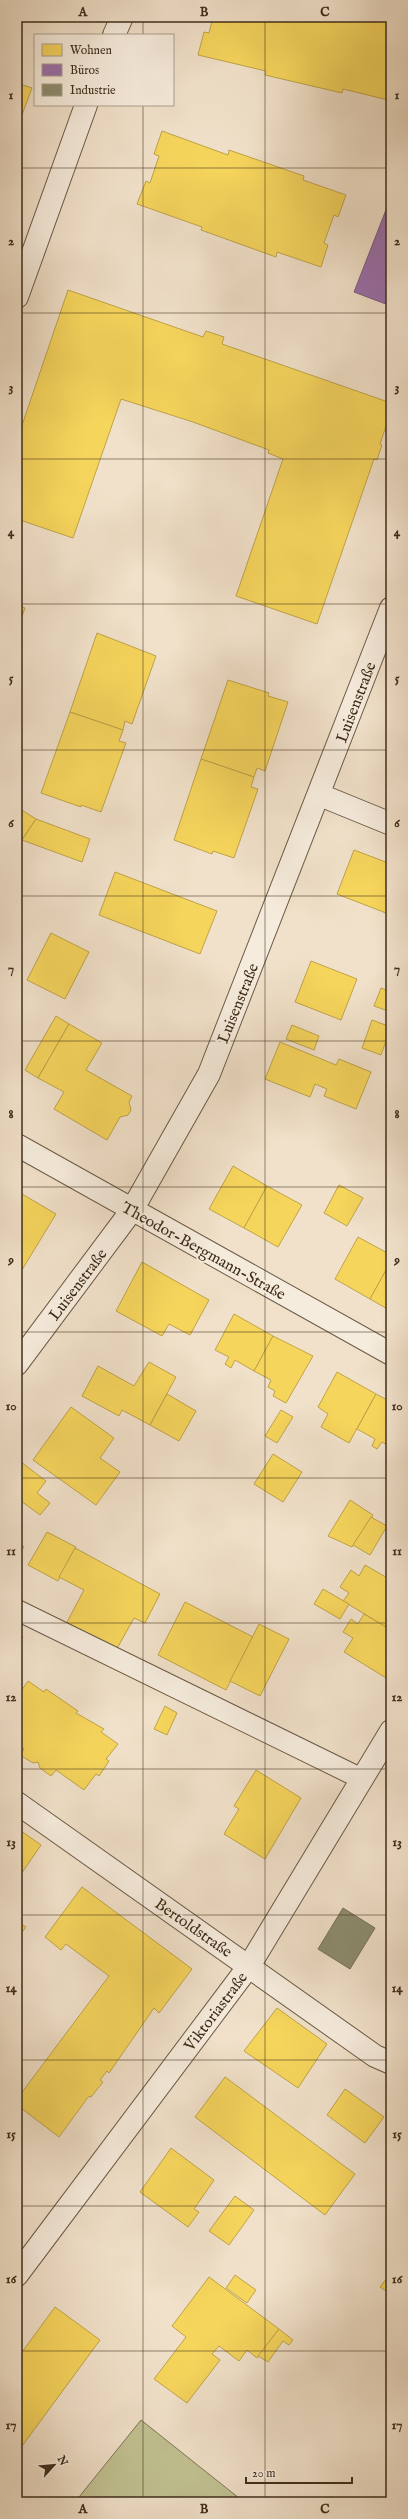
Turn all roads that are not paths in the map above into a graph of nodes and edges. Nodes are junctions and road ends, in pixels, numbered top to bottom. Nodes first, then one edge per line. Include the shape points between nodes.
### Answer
1 (122, 17) edge
2 (114, 34) edge
3 (86, 106) edge
4 (17, 297) edge
5 (391, 608) edge
6 (320, 795) junction
7 (391, 824) edge
8 (17, 1145) edge
9 (132, 1210) junction
10 (391, 1354) edge
11 (17, 1364) edge
12 (17, 1610) edge
13 (391, 1731) edge
14 (362, 1779) junction
15 (17, 1803) edge
16 (249, 1966) junction
17 (391, 2063) edge
18 (17, 2275) edge

1 - 2 street
3 - 4 street
5 - 6 street, Luisenstraße
6 - 7 street
6 - 9 street, Luisenstraße via 209,1074
8 - 9 street, Theodor-Bergmann-Straße
9 - 10 street, Theodor-Bergmann-Straße
9 - 11 street, Luisenstraße
12 - 14 lane
13 - 14 street, Viktoriastraße
14 - 16 street, Viktoriastraße
15 - 16 street, Bertoldstraße
16 - 17 street, Bertoldstraße via 375,2056
16 - 18 street, Viktoriastraße

